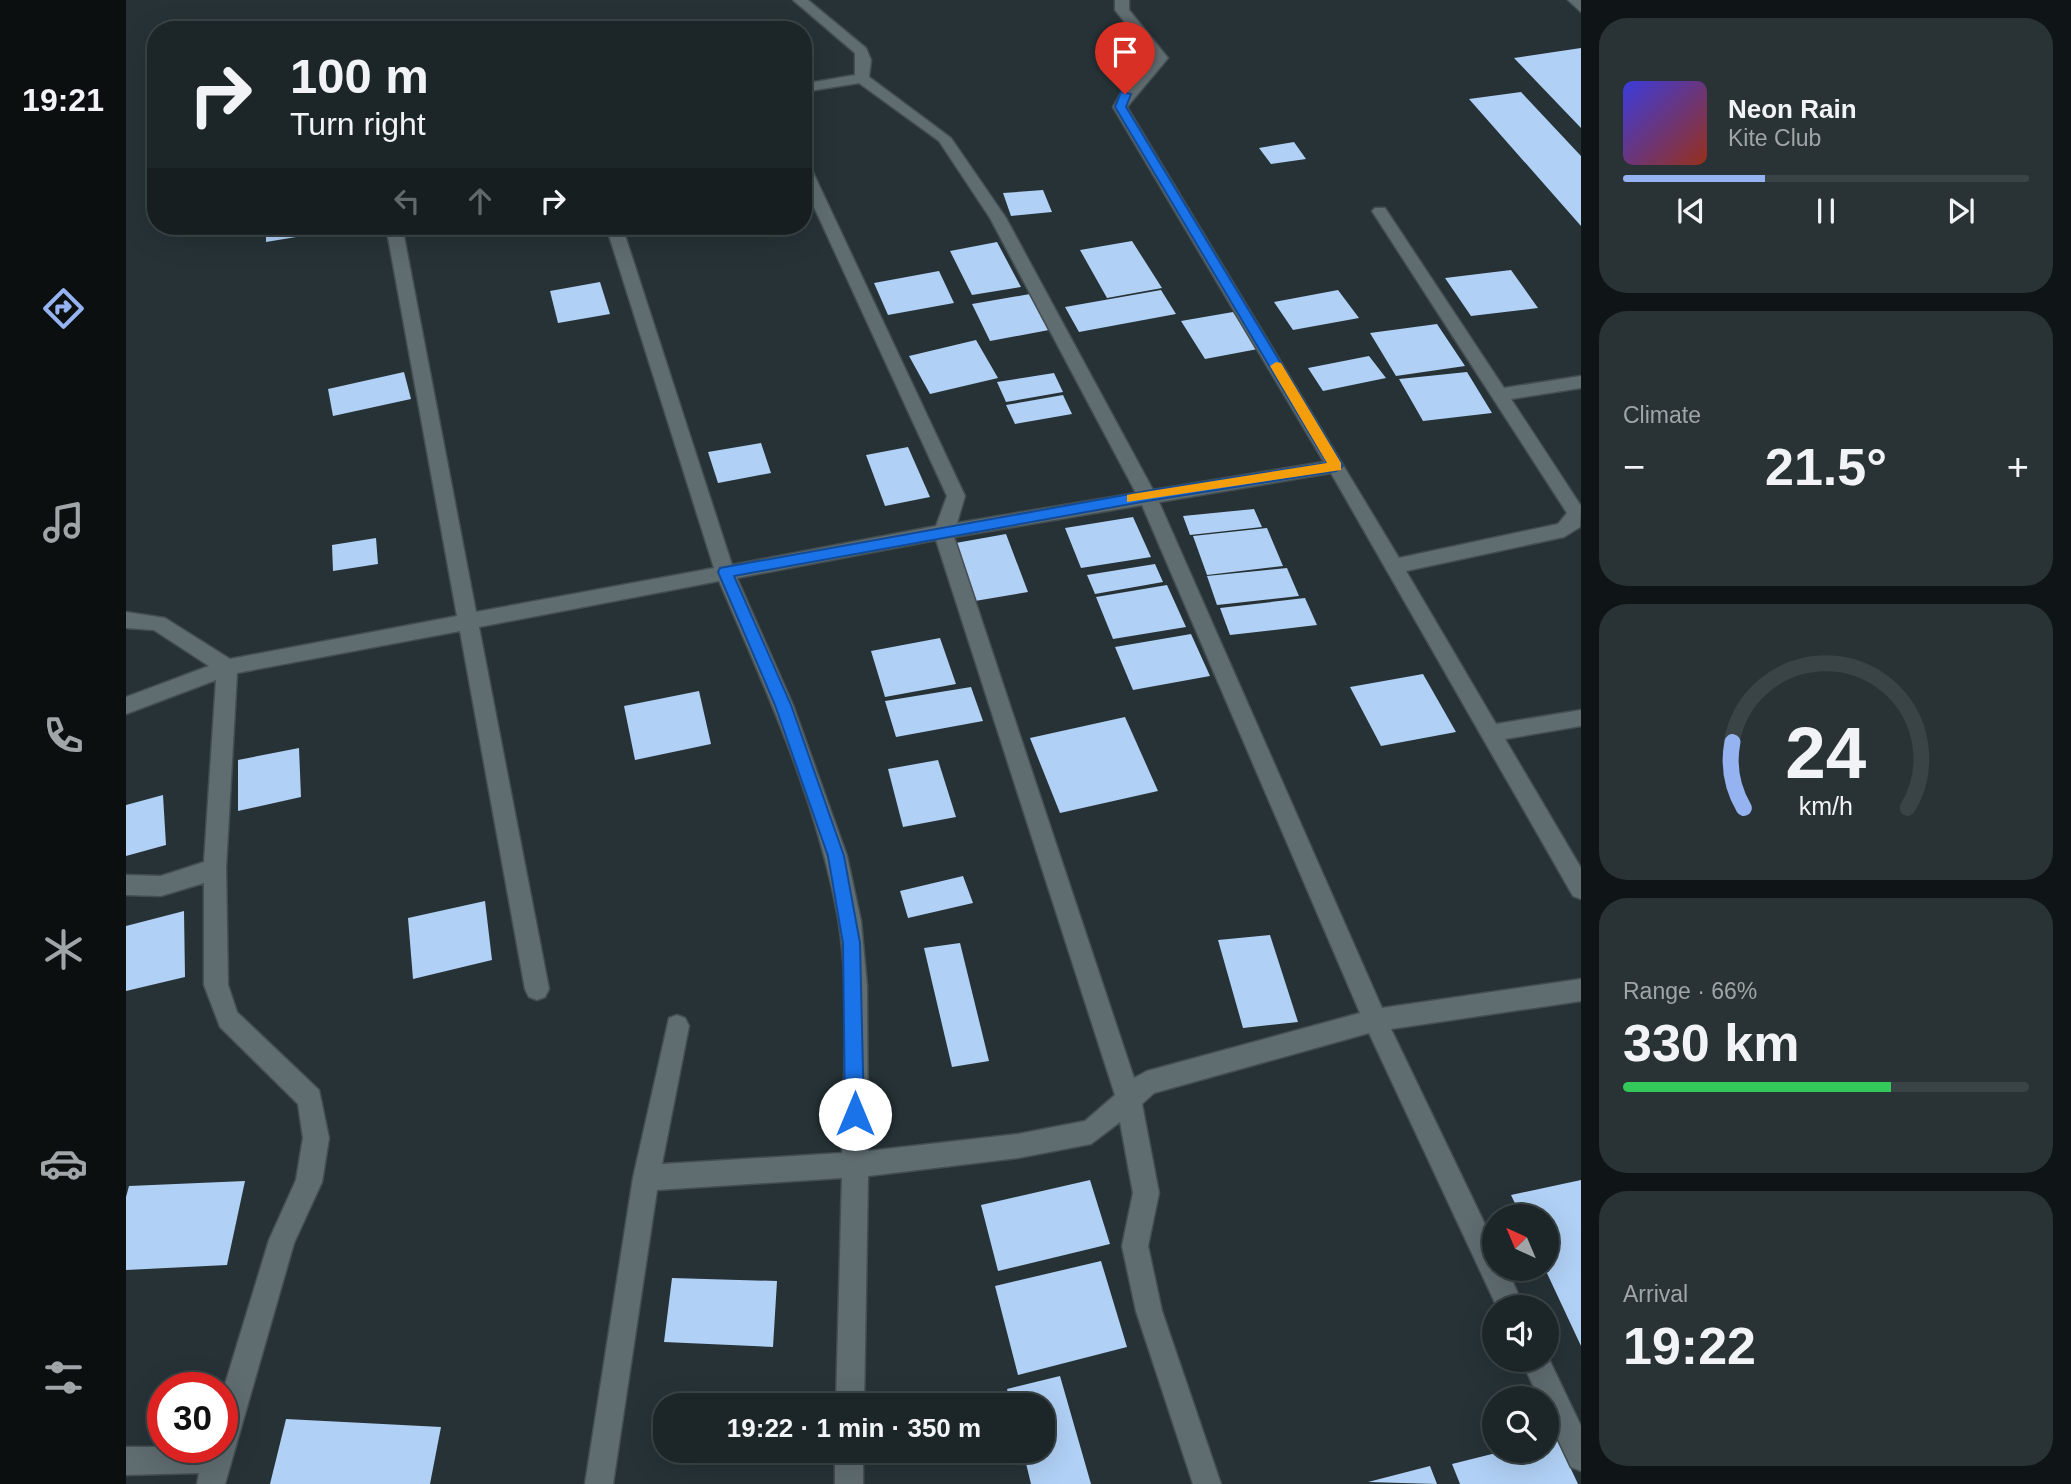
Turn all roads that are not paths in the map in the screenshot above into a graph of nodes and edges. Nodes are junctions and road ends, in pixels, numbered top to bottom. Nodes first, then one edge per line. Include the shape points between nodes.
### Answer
1 (800, 0) edge
2 (1122, 0) edge
3 (1575, 0) edge
4 (1581, 8) edge
5 (862, 78) junction
6 (812, 86) edge
7 (812, 185) edge
8 (1380, 211) dead end
9 (396, 235) edge
10 (617, 235) edge
11 (1581, 382) edge
12 (1499, 394) junction
13 (1336, 466) junction
14 (1147, 496) junction
15 (943, 532) junction
16 (1394, 566) junction
17 (725, 572) junction
18 (126, 620) edge
19 (469, 622) junction
20 (227, 667) junction
21 (126, 706) edge
22 (1581, 718) edge
23 (1491, 733) junction
24 (215, 868) junction
25 (126, 885) edge
26 (1581, 889) edge
27 (537, 989) dead end
28 (1581, 990) edge
29 (1375, 1020) junction
30 (677, 1026) dead end
31 (1128, 1096) junction
32 (855, 1165) junction
33 (646, 1178) junction
34 (1505, 1295) edge
35 (1541, 1372) edge
36 (238, 1389) edge
37 (850, 1393) edge
38 (1578, 1446) edge
39 (147, 1460) edge
40 (126, 1461) edge
41 (849, 1463) edge
42 (599, 1484) edge
43 (849, 1484) edge
44 (1207, 1484) edge

1 - 5 street via 861,51
2 - 13 street via 1122,10 1161,58 1142,82 1125,94 1120,107
3 - 4 street
5 - 6 street
5 - 14 street via 944,138 998,218
7 - 15 street via 956,496
8 - 12 street
9 - 19 street
10 - 17 street
11 - 12 street
12 - 16 street via 1576,513 1573,522 1564,530
13 - 14 street
13 - 16 street
14 - 15 street
14 - 29 street
15 - 17 street
15 - 31 street
16 - 23 street
17 - 19 street
17 - 32 street via 783,705 836,856 850,921 855,986
18 - 20 street via 158,623
19 - 20 street
19 - 27 street
20 - 21 street
20 - 24 street
22 - 23 street
23 - 26 street
24 - 25 street via 164,887
24 - 36 street via 216,985 228,1018 310,1098 316,1138 309,1182 282,1240
28 - 29 street
29 - 31 street via 1147,1083
29 - 34 street
30 - 33 street
31 - 32 street via 1091,1132 1018,1146
31 - 44 street via 1146,1193 1135,1246 1149,1311
32 - 33 street
32 - 37 street
33 - 42 street
35 - 38 street
39 - 40 street
41 - 43 street

